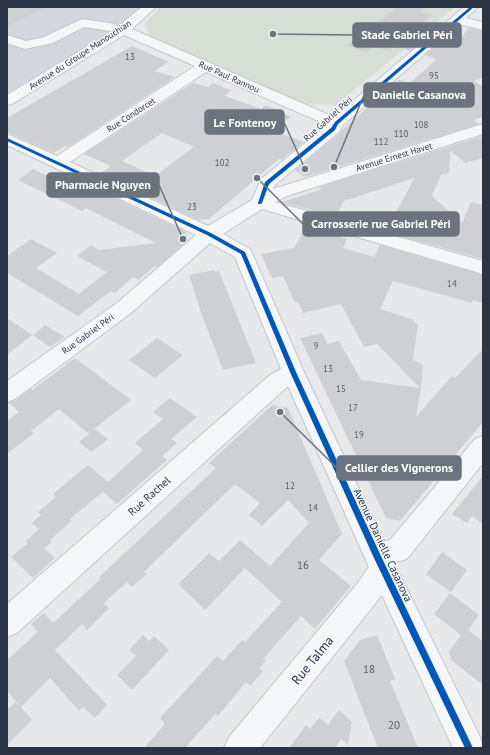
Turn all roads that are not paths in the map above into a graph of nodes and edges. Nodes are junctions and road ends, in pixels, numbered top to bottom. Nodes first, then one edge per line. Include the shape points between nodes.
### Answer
1 (134, 7) edge
2 (150, 7) edge
3 (472, 7) edge
4 (457, 20) junction
5 (483, 26) edge
6 (116, 28) junction
7 (7, 39) edge
8 (205, 66) junction
9 (7, 87) edge
10 (7, 101) edge
11 (336, 123) junction
12 (483, 129) edge
13 (7, 139) edge
14 (57, 163) junction
15 (260, 203) junction
16 (209, 234) junction
17 (483, 268) edge
18 (293, 372) junction
19 (7, 393) edge
20 (483, 446) edge
21 (380, 563) junction
22 (7, 623) edge
23 (240, 748) edge
24 (469, 748) edge

1 - 6 street, Avenue du Groupe Manouchian
2 - 6 street, Avenue du Groupe Manouchian
3 - 4 street, Rue Gabriel Péri
4 - 5 street
4 - 11 street, Rue Gabriel Péri
6 - 7 street, Rue Paul Rannou via 82,23 48,40 26,45
6 - 8 street, Rue Paul Rannou
6 - 9 street, Avenue du Groupe Manouchian
6 - 10 street, Avenue du Groupe Manouchian
8 - 11 street, Rue Paul Rannou
8 - 14 street, Rue Condorcet
11 - 15 street, Rue Gabriel Péri via 333,129 267,183
12 - 15 street, Avenue Ernest Havet via 281,192
13 - 14 street, Avenue Danielle Casanova
14 - 16 street, Avenue Danielle Casanova
15 - 16 street, Rue Gabriel Péri
15 - 17 street
16 - 18 street, Avenue Danielle Casanova via 243,253
16 - 19 street, Rue Gabriel Péri via 124,308
18 - 21 street, Avenue Danielle Casanova
18 - 22 street, Rue Rachel via 278,381
20 - 21 street via 398,550
21 - 23 street, Rue Talma via 367,593
21 - 24 street, Avenue Danielle Casanova

